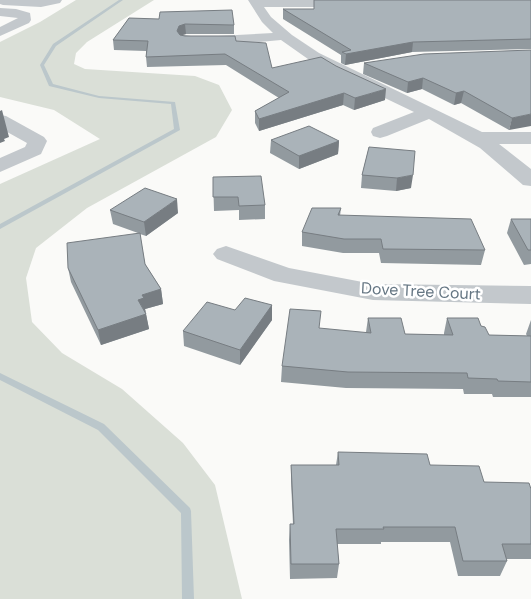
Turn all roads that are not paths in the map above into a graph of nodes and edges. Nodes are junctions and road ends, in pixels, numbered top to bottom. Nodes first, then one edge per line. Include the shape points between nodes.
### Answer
1 (56, 0) edge
2 (0, 1) edge
3 (254, 2) edge
4 (364, 3) edge
5 (0, 12) edge
6 (0, 32) edge
7 (284, 36) junction
8 (186, 40) edge
9 (360, 67) dead end
10 (342, 72) junction
11 (429, 112) junction
12 (0, 120) edge
13 (380, 132) dead end
14 (476, 138) junction
15 (531, 138) edge
16 (0, 166) edge
17 (531, 180) edge
18 (226, 254) dead end
19 (531, 295) edge

1 - 2 street via 41,3
3 - 4 street
3 - 7 street via 268,23
5 - 6 street via 25,16 24,20
7 - 8 street via 226,41
7 - 10 street
9 - 10 street
10 - 11 street
11 - 13 street
11 - 14 street
12 - 16 street via 37,142 34,150
14 - 15 street
14 - 17 street
18 - 19 street, Dove Tree Court via 283,275 373,292

